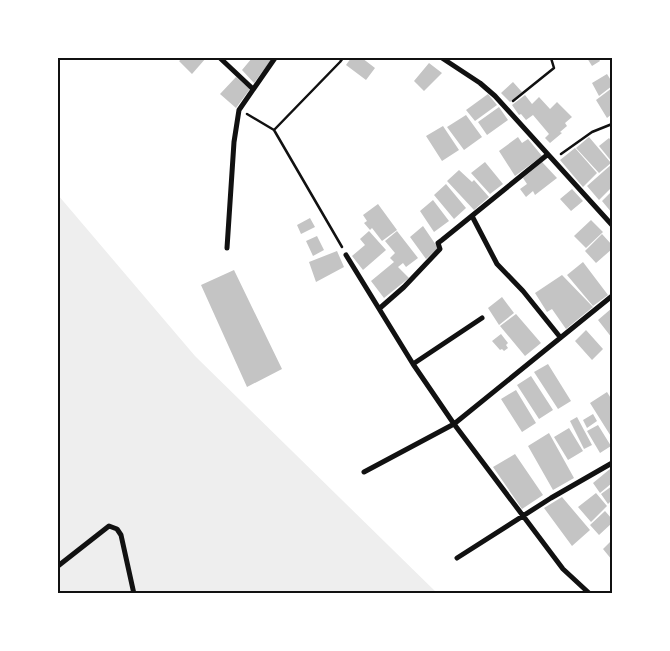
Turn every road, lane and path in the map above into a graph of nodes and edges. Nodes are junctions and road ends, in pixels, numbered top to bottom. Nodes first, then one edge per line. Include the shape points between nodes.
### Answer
1 (220, 58) edge
2 (275, 58) edge
3 (343, 58) edge
4 (442, 58) edge
5 (551, 58) edge
6 (253, 88) junction
7 (506, 107) junction
8 (239, 110) junction
9 (612, 124) edge
10 (274, 130) junction
11 (547, 155) junction
12 (554, 160) junction
13 (472, 216) junction
14 (612, 225) edge
15 (227, 248) dead end
16 (346, 255) joint
17 (612, 296) edge
18 (380, 308) junction
19 (482, 318) dead end
20 (560, 338) junction
21 (413, 364) junction
22 (454, 424) junction
23 (612, 463) edge
24 (364, 472) dead end
25 (524, 516) junction
26 (457, 558) dead end
27 (58, 566) edge
28 (134, 594) edge
29 (590, 594) edge

1 - 6 street
2 - 6 street
3 - 10 path
4 - 7 street via 480,83
5 - 7 path via 554,68
6 - 8 street
7 - 11 street
8 - 10 path
8 - 15 street
9 - 12 path via 592,132
10 - 16 path
11 - 12 street
11 - 13 street
12 - 14 street
13 - 18 street via 438,243 440,250
13 - 20 street via 497,264
16 - 18 street
17 - 20 street
18 - 21 street
19 - 21 street
20 - 22 street
21 - 22 street
22 - 24 street
22 - 25 street
23 - 25 street
25 - 26 street
25 - 29 street via 563,569
27 - 28 street via 109,526 121,535

